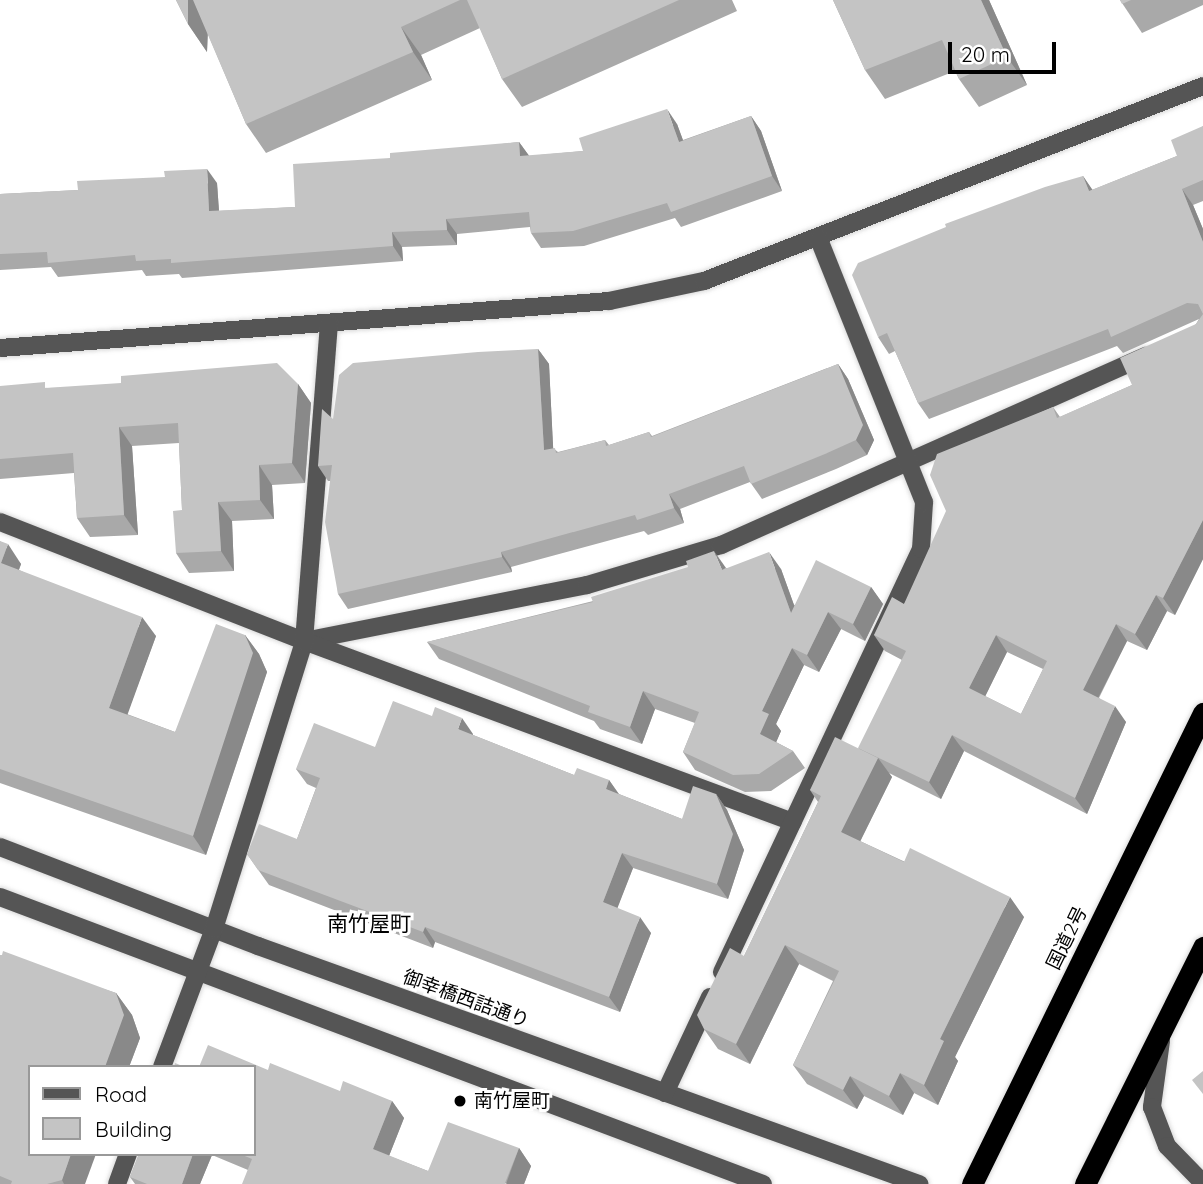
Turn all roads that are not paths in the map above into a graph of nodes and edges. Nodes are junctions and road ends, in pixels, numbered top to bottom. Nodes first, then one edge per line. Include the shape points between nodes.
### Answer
1 (1203, 86) edge
2 (819, 239) junction
3 (329, 324) junction
4 (1165, 347) edge
5 (0, 348) edge
6 (911, 462) junction
7 (0, 522) edge
8 (304, 641) junction
9 (1203, 713) edge
10 (793, 822) junction
11 (0, 847) edge
12 (0, 897) edge
13 (214, 929) junction
14 (1203, 947) edge
15 (199, 972) junction
16 (1165, 1024) junction
17 (163, 1065) edge
18 (665, 1093) junction
19 (127, 1156) edge
20 (1203, 1183) edge
21 (117, 1184) edge
22 (763, 1184) edge
23 (919, 1184) edge
24 (972, 1184) edge
25 (1085, 1184) edge

1 - 2 street
2 - 3 street via 704,281 609,301
2 - 6 street
3 - 5 street
3 - 8 street
4 - 6 street
6 - 8 street via 721,545 614,577
6 - 10 street via 924,502 921,549
7 - 8 street
8 - 10 street
8 - 13 street
9 - 24 highway, 国道2号
10 - 18 street
11 - 13 street, 御幸橋西詰通り
12 - 15 street
13 - 15 street
13 - 18 street, 御幸橋西詰通り
14 - 16 highway
15 - 17 street
15 - 22 street
16 - 20 street via 1152,1107 1167,1146
16 - 25 highway
18 - 23 street, 御幸橋西詰通り
19 - 21 street

